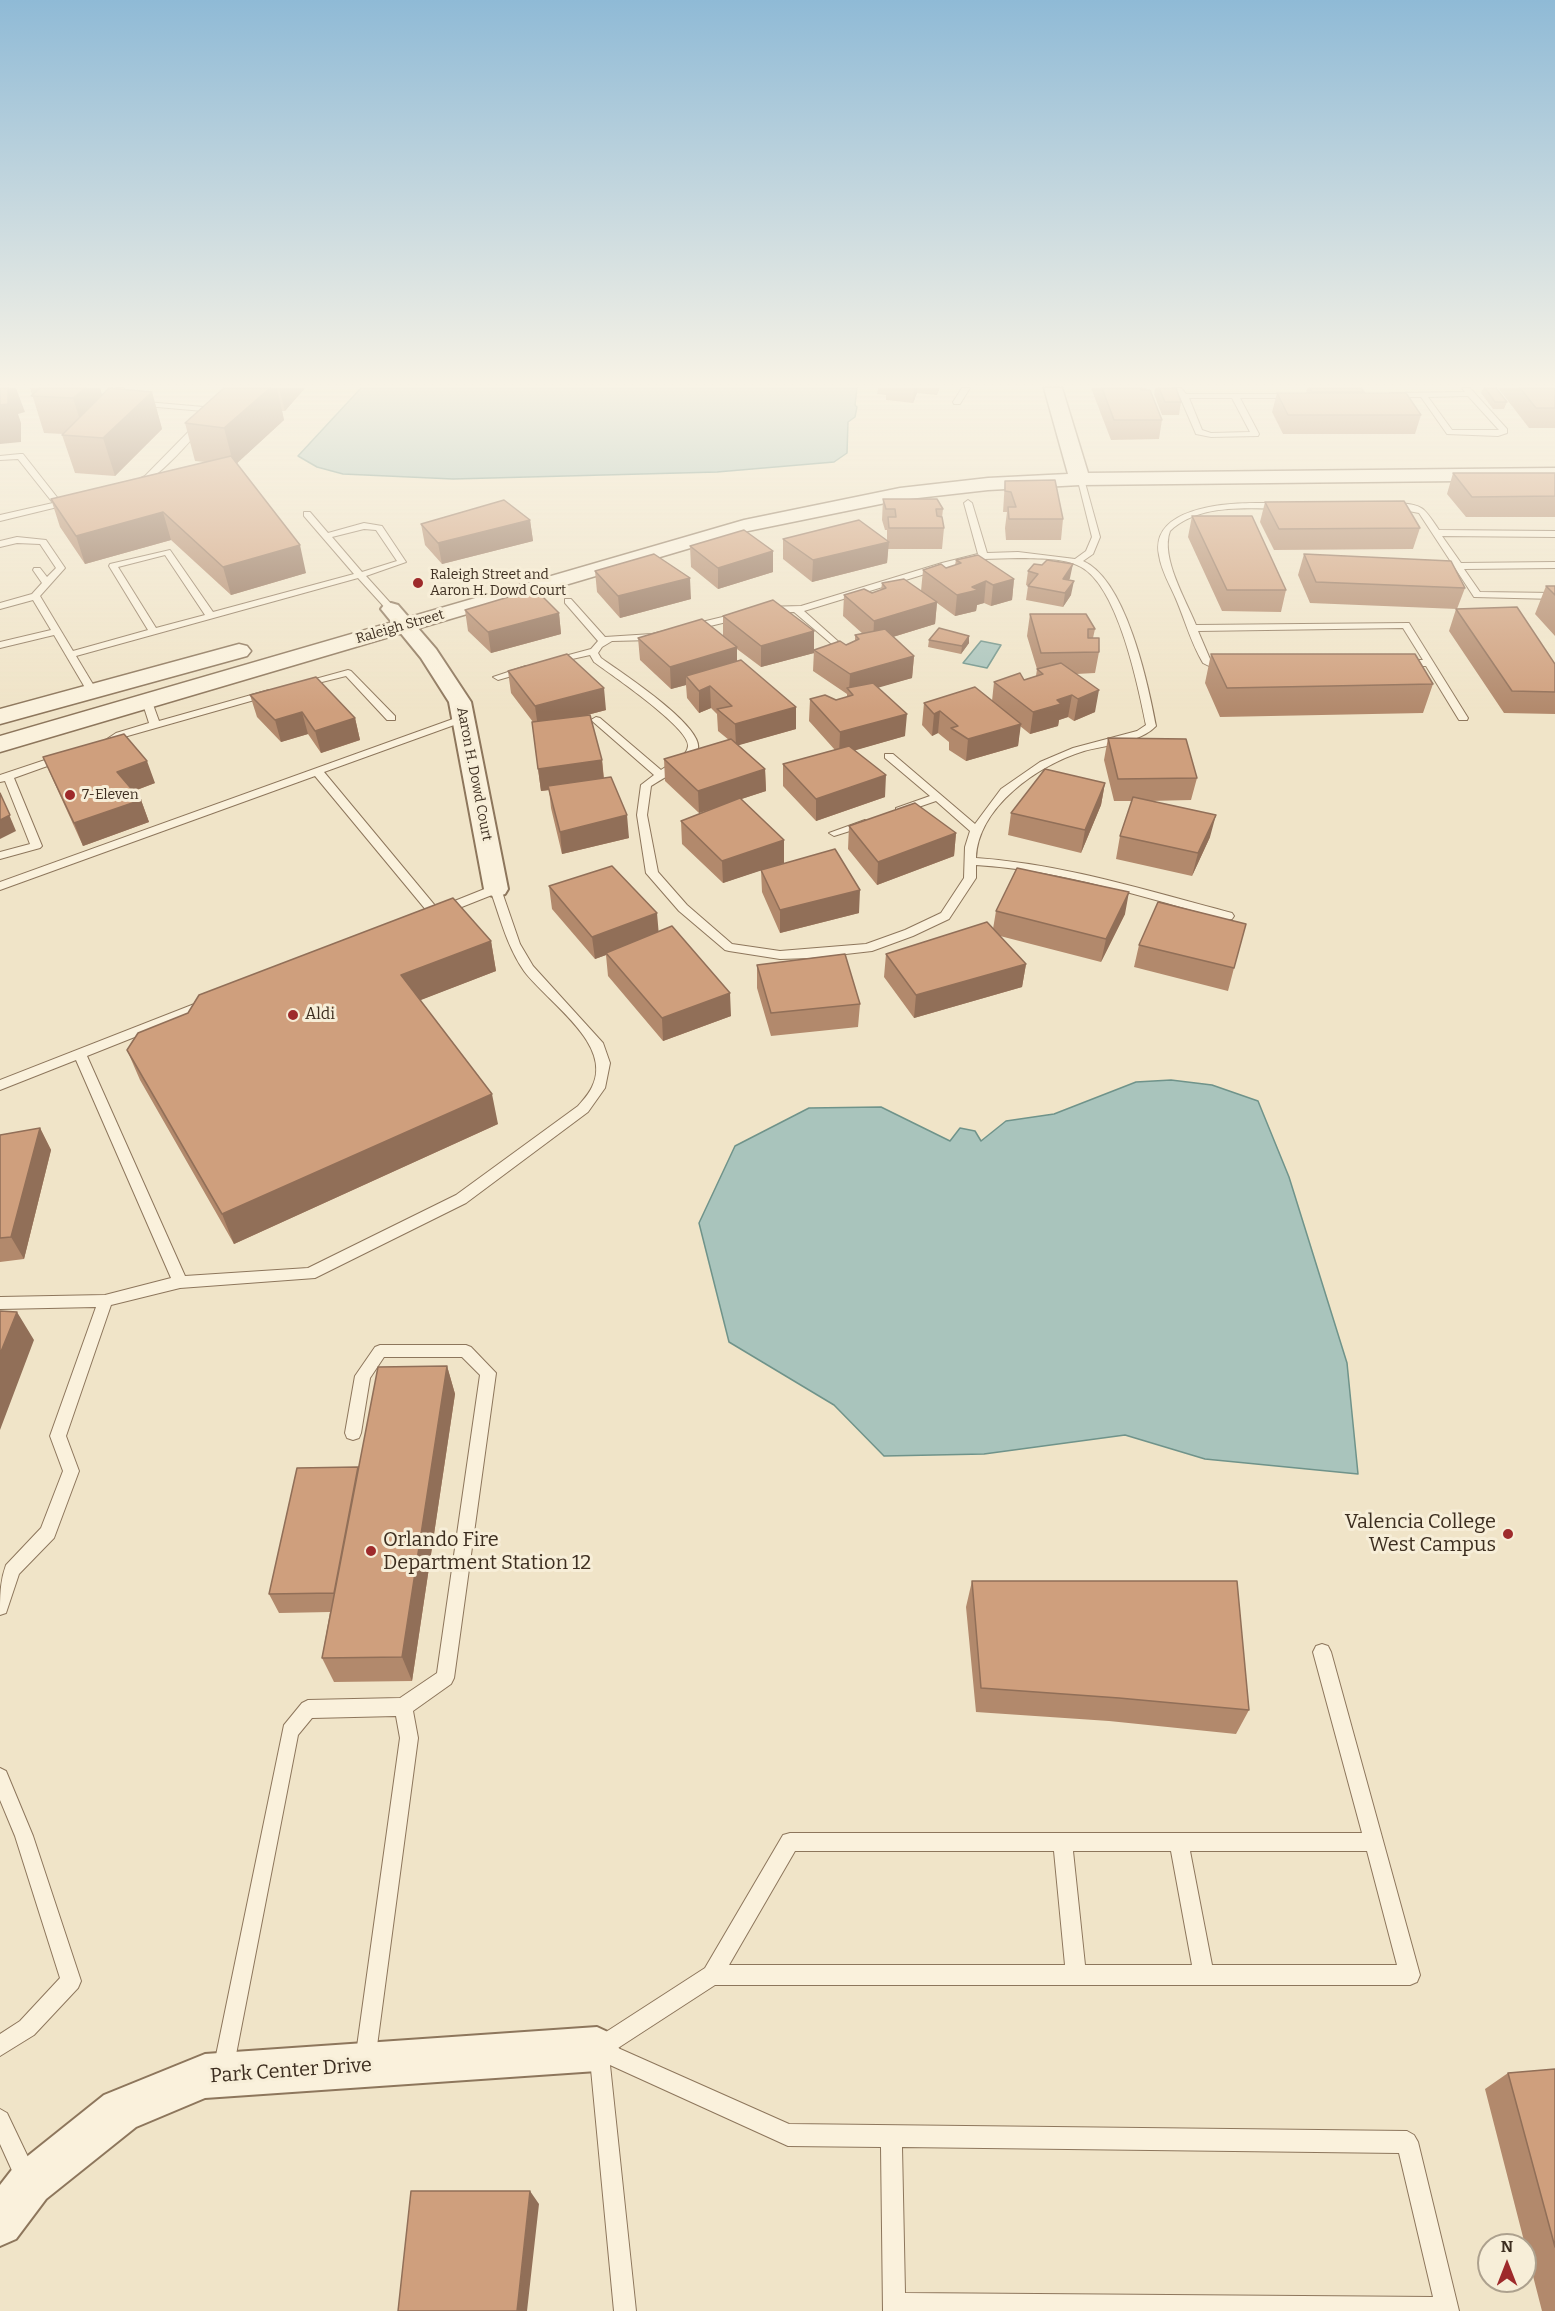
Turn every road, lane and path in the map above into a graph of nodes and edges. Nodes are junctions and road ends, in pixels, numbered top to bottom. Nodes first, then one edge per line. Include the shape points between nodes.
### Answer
1 (52, 496) edge
2 (890, 496) edge
3 (1085, 496) edge
4 (81, 499) edge
5 (968, 503) dead end
6 (58, 504) junction
7 (1377, 505) edge
8 (1294, 506) edge
9 (307, 514) dead end
10 (0, 518) edge
11 (1437, 533) junction
12 (1555, 534) edge
13 (326, 536) junction
14 (0, 544) edge
15 (983, 556) junction
16 (552, 562) dead end
17 (1076, 562) junction
18 (1458, 566) junction
19 (1555, 566) edge
20 (38, 570) dead end
21 (360, 575) junction
22 (47, 583) junction
23 (35, 596) junction
24 (1555, 596) edge
25 (568, 601) dead end
26 (0, 606) edge
27 (795, 609) junction
28 (212, 616) junction
29 (399, 617) junction
30 (1192, 628) junction
31 (56, 632) junction
32 (154, 632) junction
33 (604, 642) junction
34 (0, 645) edge
35 (595, 651) junction
36 (69, 655) junction
37 (849, 656) edge
38 (1392, 663) edge
39 (1428, 663) junction
40 (1236, 664) edge
41 (498, 677) dead end
42 (293, 687) edge
43 (282, 690) edge
44 (92, 692) junction
45 (147, 701) junction
46 (0, 717) edge
47 (391, 718) dead end
48 (464, 718) junction
49 (1462, 718) dead end
50 (596, 720) dead end
51 (155, 725) junction
52 (0, 744) edge
53 (103, 744) edge
54 (72, 754) edge
55 (889, 756) dead end
56 (317, 771) junction
57 (659, 774) junction
58 (4, 778) edge
59 (938, 797) junction
60 (976, 830) junction
61 (834, 834) dead end
62 (0, 856) edge
63 (970, 861) junction
64 (0, 886) edge
65 (496, 889) junction
66 (1228, 916) dead end
67 (215, 1000) edge
68 (80, 1054) junction
69 (0, 1085) edge
70 (180, 1282) junction
71 (105, 1301) junction
72 (0, 1303) edge
73 (353, 1433) dead end
74 (0, 1607) edge
75 (1322, 1652) dead end
76 (403, 1707) junction
77 (0, 1777) edge
78 (1063, 1842) junction
79 (1179, 1842) junction
80 (1374, 1842) junction
81 (712, 1975) junction
82 (1076, 1975) junction
83 (1204, 1975) junction
84 (0, 2046) edge
85 (597, 2049) junction
86 (364, 2065) junction
87 (222, 2075) junction
88 (0, 2120) edge
89 (891, 2136) junction
90 (30, 2182) junction
91 (0, 2223) edge
92 (894, 2308) edge
93 (1448, 2309) edge
94 (625, 2311) edge

1 - 6 lane
2 - 29 street, Raleigh Street via 744,526
3 - 17 lane via 1096,537 1090,552
4 - 6 lane
5 - 15 lane
6 - 10 lane
7 - 11 lane via 1416,507
8 - 30 lane via 1222,506 1188,516 1168,528 1162,541 1163,555
9 - 13 lane
11 - 12 lane
11 - 18 lane
13 - 21 lane
13 - 21 lane via 364,526 379,528 402,561
14 - 22 lane via 43,542 61,568
15 - 17 lane via 1018,555
15 - 27 lane
16 - 29 street, Raleigh Street
17 - 60 lane via 1098,575 1105,586 1134,651 1151,726 1141,733 1077,750 1044,764 1005,791
18 - 19 lane
18 - 24 lane via 1477,596
20 - 22 lane
21 - 28 lane
21 - 29 lane
22 - 23 lane
23 - 26 lane
23 - 31 lane
25 - 33 lane
27 - 33 lane via 764,610 652,637 610,638
27 - 37 lane
28 - 32 lane
28 - 32 lane via 167,552 112,566
29 - 44 street, Raleigh Street
29 - 45 street, Raleigh Street
29 - 48 street, Aaron H. Dowd Court via 446,678
30 - 39 lane via 1406,625
30 - 40 lane via 1206,661 1213,665
31 - 34 lane
31 - 36 lane
32 - 36 lane
33 - 35 lane
35 - 41 lane
35 - 57 lane via 597,660 674,720 692,739 689,756
36 - 44 lane
38 - 39 lane
39 - 49 lane
42 - 47 lane via 348,673
43 - 51 lane
44 - 46 street, Raleigh Street
45 - 51 lane
45 - 52 street, Raleigh Street
48 - 56 lane
48 - 65 street, Aaron H. Dowd Court
50 - 57 lane
51 - 53 lane
54 - 58 lane
55 - 59 lane
56 - 64 lane
56 - 65 lane via 430,915
57 - 63 lane via 646,785 642,815 652,873 683,908 729,947 780,955 811,954 867,948 899,937 945,916 970,878
58 - 62 lane via 36,846
59 - 60 lane
59 - 61 lane
60 - 63 lane
63 - 66 lane via 1056,872
65 - 70 lane via 514,944 529,969 597,1043 604,1063 599,1088 583,1109 461,1199 310,1274
67 - 68 lane
68 - 69 lane
68 - 70 lane
70 - 71 lane
71 - 72 lane
71 - 74 lane via 58,1436 71,1471 48,1533 12,1570
73 - 76 lane via 363,1376 380,1351 466,1351 488,1373 445,1678
75 - 80 lane
76 - 86 lane via 409,1738
76 - 87 lane via 308,1709 290,1731
77 - 84 lane via 24,1836 71,1981 27,2028
78 - 79 lane
78 - 81 lane via 790,1842
78 - 82 lane
79 - 80 lane
79 - 83 lane
80 - 83 lane via 1410,1975
81 - 82 lane
81 - 85 lane
82 - 83 lane
85 - 86 street, Park Center Drive
85 - 89 lane via 788,2135
85 - 94 lane
86 - 87 street, Park Center Drive
87 - 90 street, Park Center Drive via 205,2076 120,2111
88 - 90 lane
89 - 92 lane
89 - 93 lane via 1407,2142
90 - 91 street, Park Center Drive
92 - 93 lane

